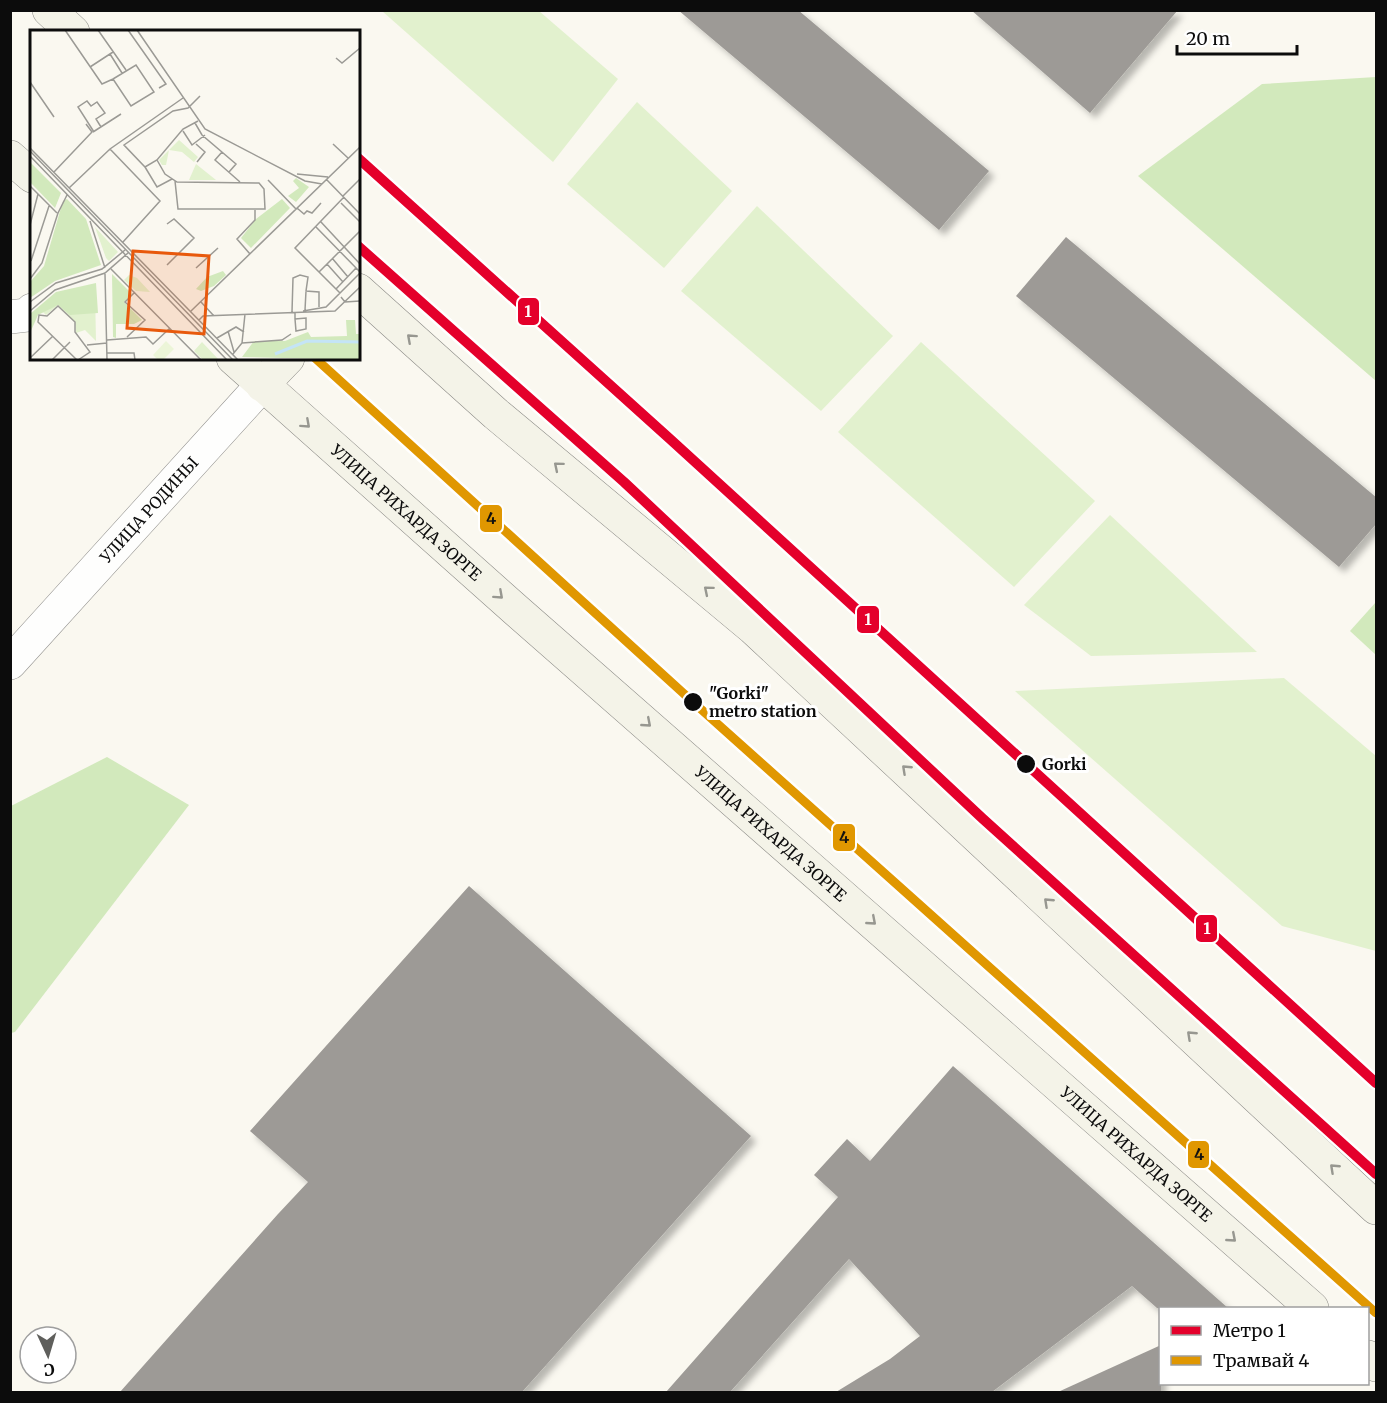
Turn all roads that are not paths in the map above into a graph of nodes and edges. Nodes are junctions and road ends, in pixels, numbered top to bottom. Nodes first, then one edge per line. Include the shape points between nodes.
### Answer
1 (49, 10) edge
2 (71, 30) edge
3 (10, 157) edge
4 (30, 174) edge
5 (360, 292) edge
6 (30, 312) edge
7 (10, 317) edge
8 (235, 360) edge
9 (286, 360) edge
10 (262, 385) junction
11 (10, 663) edge
12 (1377, 1208) edge
13 (1311, 1307) edge

1 - 2 main road
3 - 4 main road
12 -> 5 main road via 753,628 496,414
6 - 7 street
8 - 10 main road, УЛИЦА РИХАРДА ЗОРГЕ
9 - 10 main road, УЛИЦА РОДИНЫ
10 - 11 street, УЛИЦА РОДИНЫ
10 -> 13 main road, УЛИЦА РИХАРДА ЗОРГЕ

